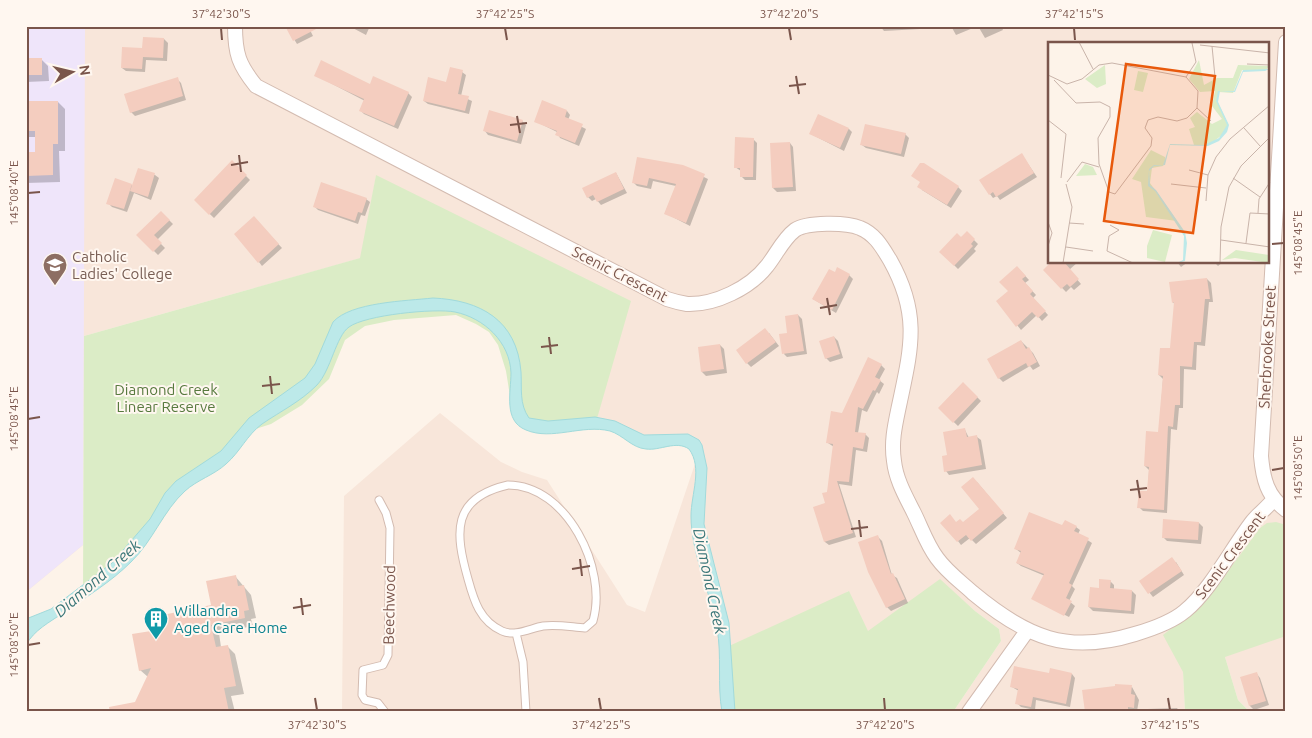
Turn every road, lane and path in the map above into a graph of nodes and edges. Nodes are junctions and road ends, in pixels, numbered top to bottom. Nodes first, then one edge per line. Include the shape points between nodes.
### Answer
1 (235, 26) edge
2 (1286, 42) edge
3 (379, 500) dead end
4 (1273, 500) junction
5 (1286, 510) edge
6 (1027, 631) junction
7 (516, 633) junction
8 (385, 712) edge
9 (526, 712) edge
10 (969, 712) edge

1 - 6 street, Scenic Crescent via 236,54 256,86 667,299 687,304 710,301 735,292 766,268 796,230 807,226 823,224 860,228 879,240 905,292 912,316 910,352 893,438 898,479 936,557 985,603
2 - 4 street, Sherbrooke Street via 1261,456 1266,485
3 - 8 lane, Beechwood via 390,528 388,656 383,665 363,670 362,695 365,700 378,703
4 - 5 street, Scenic Crescent
4 - 6 street, Scenic Crescent via 1254,519 1198,598 1169,621 1147,631 1096,644 1052,640
6 - 10 street
7 - 7 lane via 504,632 481,614 460,555 459,540 461,518 474,501 494,488 508,485 532,488 559,508 572,525 590,561 597,593 593,621 585,628 545,626
7 - 9 lane via 524,670

